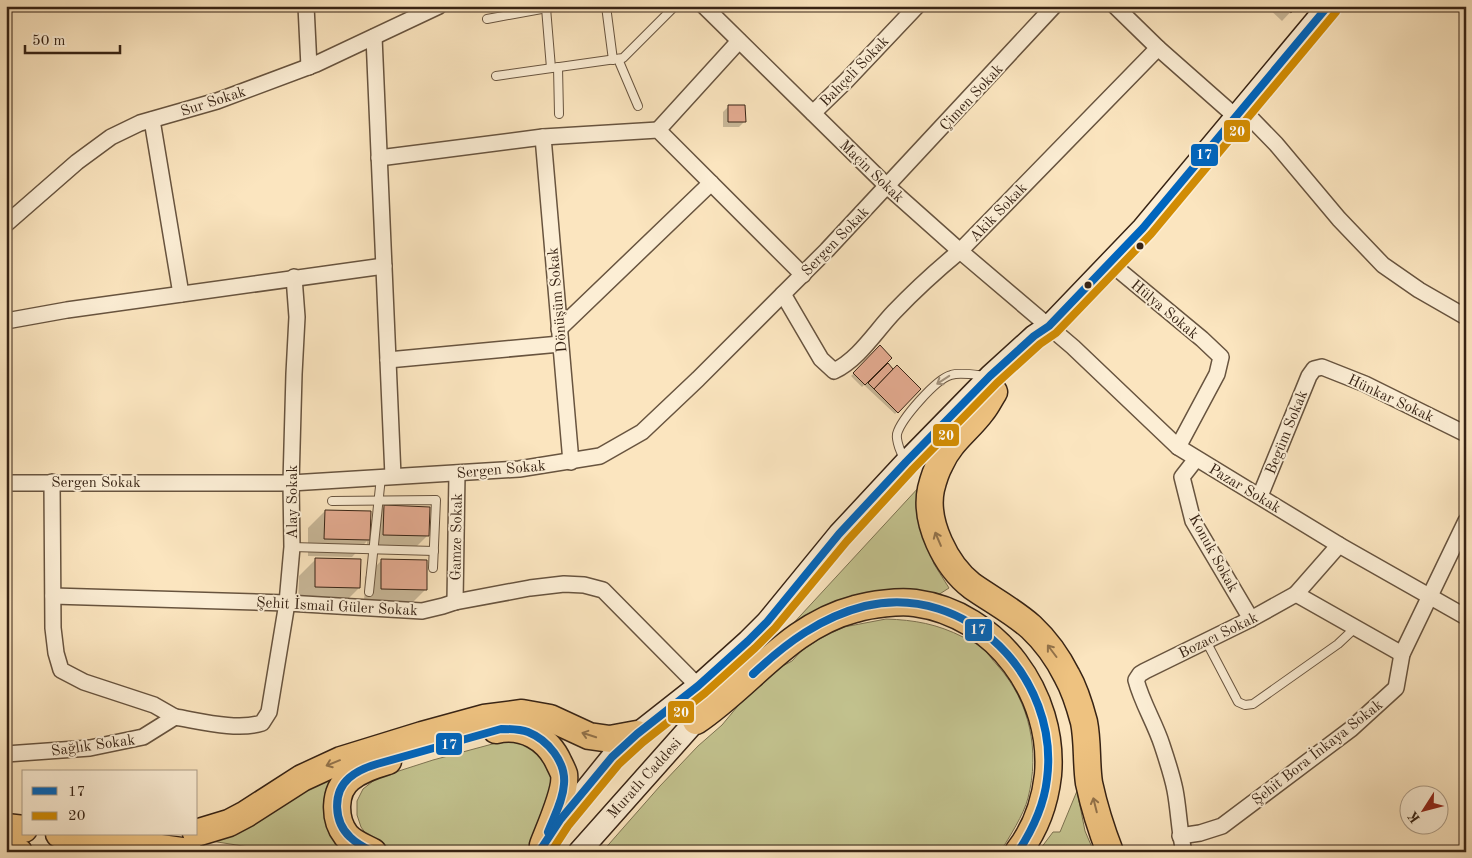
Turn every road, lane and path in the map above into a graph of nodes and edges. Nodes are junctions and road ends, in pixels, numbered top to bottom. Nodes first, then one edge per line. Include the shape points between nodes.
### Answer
1 (306, 6) edge
2 (439, 6) edge
3 (558, 6) edge
4 (606, 6) edge
5 (704, 6) edge
6 (916, 6) edge
7 (1054, 6) edge
8 (1115, 6) edge
9 (1328, 6) edge
10 (671, 7) edge
11 (546, 8) junction
12 (487, 19) dead end
13 (374, 37) junction
14 (739, 41) junction
15 (1158, 48) junction
16 (615, 59) junction
17 (309, 67) junction
18 (554, 68) junction
19 (496, 76) dead end
20 (638, 106) dead end
21 (1238, 112) junction
22 (813, 113) junction
23 (559, 114) dead end
24 (152, 120) junction
25 (658, 130) junction
26 (543, 137) junction
27 (379, 158) junction
28 (711, 183) junction
29 (887, 186) junction
30 (6, 224) edge
31 (960, 251) junction
32 (1109, 262) junction
33 (384, 266) junction
34 (802, 275) junction
35 (294, 277) junction
36 (181, 294) junction
37 (783, 294) junction
38 (1466, 316) edge
39 (6, 320) edge
40 (1049, 326) junction
41 (559, 337) junction
42 (388, 360) junction
43 (1314, 369) joint
44 (992, 384) junction
45 (1466, 434) edge
46 (1178, 447) junction
47 (1196, 459) junction
48 (571, 462) junction
49 (906, 462) junction
50 (457, 473) junction
51 (387, 476) junction
52 (52, 482) junction
53 (6, 483) edge
54 (291, 483) junction
55 (1260, 496) junction
56 (332, 501) dead end
57 (379, 501) junction
58 (1466, 521) edge
59 (1339, 544) junction
60 (292, 547) junction
61 (374, 550) junction
62 (434, 551) junction
63 (434, 568) dead end
64 (369, 592) dead end
65 (1296, 594) junction
66 (53, 596) junction
67 (1430, 597) junction
68 (287, 602) junction
69 (455, 602) junction
70 (1466, 617) edge
71 (1251, 620) junction
72 (1355, 628) junction
73 (1206, 641) junction
74 (1402, 654) junction
75 (698, 686) junction
76 (175, 717) junction
77 (696, 721) junction
78 (637, 734) junction
79 (6, 754) edge
80 (6, 827) edge
81 (22, 829) edge
82 (198, 832) edge
83 (70, 836) edge
84 (1180, 836) junction
85 (541, 848) edge
86 (6, 850) edge
87 (19, 852) edge
88 (189, 852) edge
89 (373, 852) edge
90 (579, 852) edge
91 (1018, 852) edge
92 (1110, 852) edge
93 (1184, 852) edge

1 - 17 street
2 - 13 street, Sur Sokak
3 - 11 lane
4 - 16 lane
5 - 14 street, Maçin Sokak
6 - 22 street, Bahçeli Sokak
7 - 29 street, Çimen Sokak
8 - 15 street
9 - 21 main road, Muratlı Caddesi
10 - 16 lane via 624,58
11 - 12 lane
11 - 18 lane
13 - 17 street, Sur Sokak
13 - 27 street
14 - 22 street, Maçin Sokak
14 - 25 street
15 - 21 street
15 - 31 street, Akik Sokak
16 - 18 lane
16 - 20 lane
17 - 24 street, Sur Sokak via 217,101
18 - 19 lane
18 - 23 lane
21 - 32 main road, Muratlı Caddesi via 1143,228
21 - 38 street via 1276,144 1383,265
22 - 29 street, Maçin Sokak
24 - 30 street, Sur Sokak via 111,137
24 - 36 street
25 - 26 street
25 - 28 street
26 - 27 street
26 - 41 street, Dönüşüm Sokak
27 - 33 street
28 - 34 street
28 - 41 street
29 - 31 street, Maçin Sokak
29 - 34 street, Sergen Sokak
31 - 37 street, Akik Sokak via 894,312 847,365 834,371 821,359
31 - 40 street, Maçin Sokak
32 - 40 main road, Muratlı Caddesi
32 - 46 street, Hülya Sokak via 1221,357 1217,374
33 - 35 street
33 - 42 street
34 - 37 street, Sergen Sokak
35 - 36 street
35 - 54 street, Alay Sokak via 297,317
36 - 39 street
37 - 48 street, Sergen Sokak via 642,432 600,456
40 - 44 main road, Muratlı Caddesi via 1045,338
40 - 46 street, Pazar Sokak
41 - 42 street
41 - 48 street, Dönüşüm Sokak
42 - 51 street
43 - 45 street, Hünkar Sokak via 1322,367 1365,384
43 - 55 street, Begüm Sokak
44 - 49 main road, Muratlı Caddesi
44 -> 49 lane via 951,374 936,384 899,430 897,436
44 - 77 main road, Muratlı Caddesi via 834,555
92 -> 44 highway via 1089,781 1084,723 1056,655 1031,627 960,575 946,558 935,532 931,490 940,464 954,442 982,412
46 - 47 street, Pazar Sokak
47 - 55 street, Pazar Sokak
47 - 71 street, Konuk Sokak via 1182,477 1193,521
48 - 50 street, Sergen Sokak
49 - 75 main road, Muratlı Caddesi via 839,534 767,622
50 - 51 street, Sergen Sokak
50 - 69 street, Gamze Sokak
51 - 54 street, Sergen Sokak
51 - 57 lane
52 - 53 street, Sergen Sokak
52 - 54 street, Sergen Sokak
52 - 66 street
54 - 60 street, Alay Sokak
55 - 59 street, Pazar Sokak
56 - 57 lane
57 - 61 lane
57 - 62 lane via 436,500
58 - 67 street, Şehit Bora İnkaya Sokak
59 - 65 street, Bozacı Sokak
59 - 67 street, Pazar Sokak
60 - 61 lane
60 - 68 street, Alay Sokak
61 - 62 lane
61 - 64 lane
62 - 63 lane
65 - 71 street, Bozacı Sokak
65 - 72 street
66 - 68 street, Şehit İsmail Güler Sokak
66 - 76 street via 53,628 61,670 84,682 154,705
67 - 70 street, Pazar Sokak
67 - 74 street, Şehit Bora İnkaya Sokak
68 - 69 street, Şehit İsmail Güler Sokak via 422,611
68 - 76 street, Alay Sokak via 269,712 262,723 252,726 218,724
69 - 75 street, Şehit İsmail Güler Sokak via 564,584 603,590
71 - 73 street, Bozacı Sokak
72 - 73 lane via 1338,644 1253,704 1245,705 1238,702
72 - 74 street
73 - 84 street, Bozacı Sokak via 1140,674 1136,680 1156,727 1175,790
74 - 84 street, Şehit Bora İnkaya Sokak via 1396,688 1351,729 1222,826
75 - 78 main road, Muratlı Caddesi
76 - 79 street, Sağlık Sokak via 144,737 90,748
77 - 90 main road, Muratlı Caddesi
77 - 91 highway via 718,706 796,636 828,618 856,608 885,604 915,603 944,611 987,634 1006,652 1027,680 1039,708 1049,761 1047,784 1040,812
78 -> 82 highway via 610,739 589,736 550,718 522,713 484,718 334,763 302,778 229,823
78 - 85 main road, Muratlı Caddesi via 612,757
80 - 81 highway
83 - 88 highway
84 - 93 street
85 - 89 highway via 560,800 564,775 551,749 540,739 530,732 501,729 389,760 364,769 348,780 336,806 339,820 346,835
86 - 87 highway

